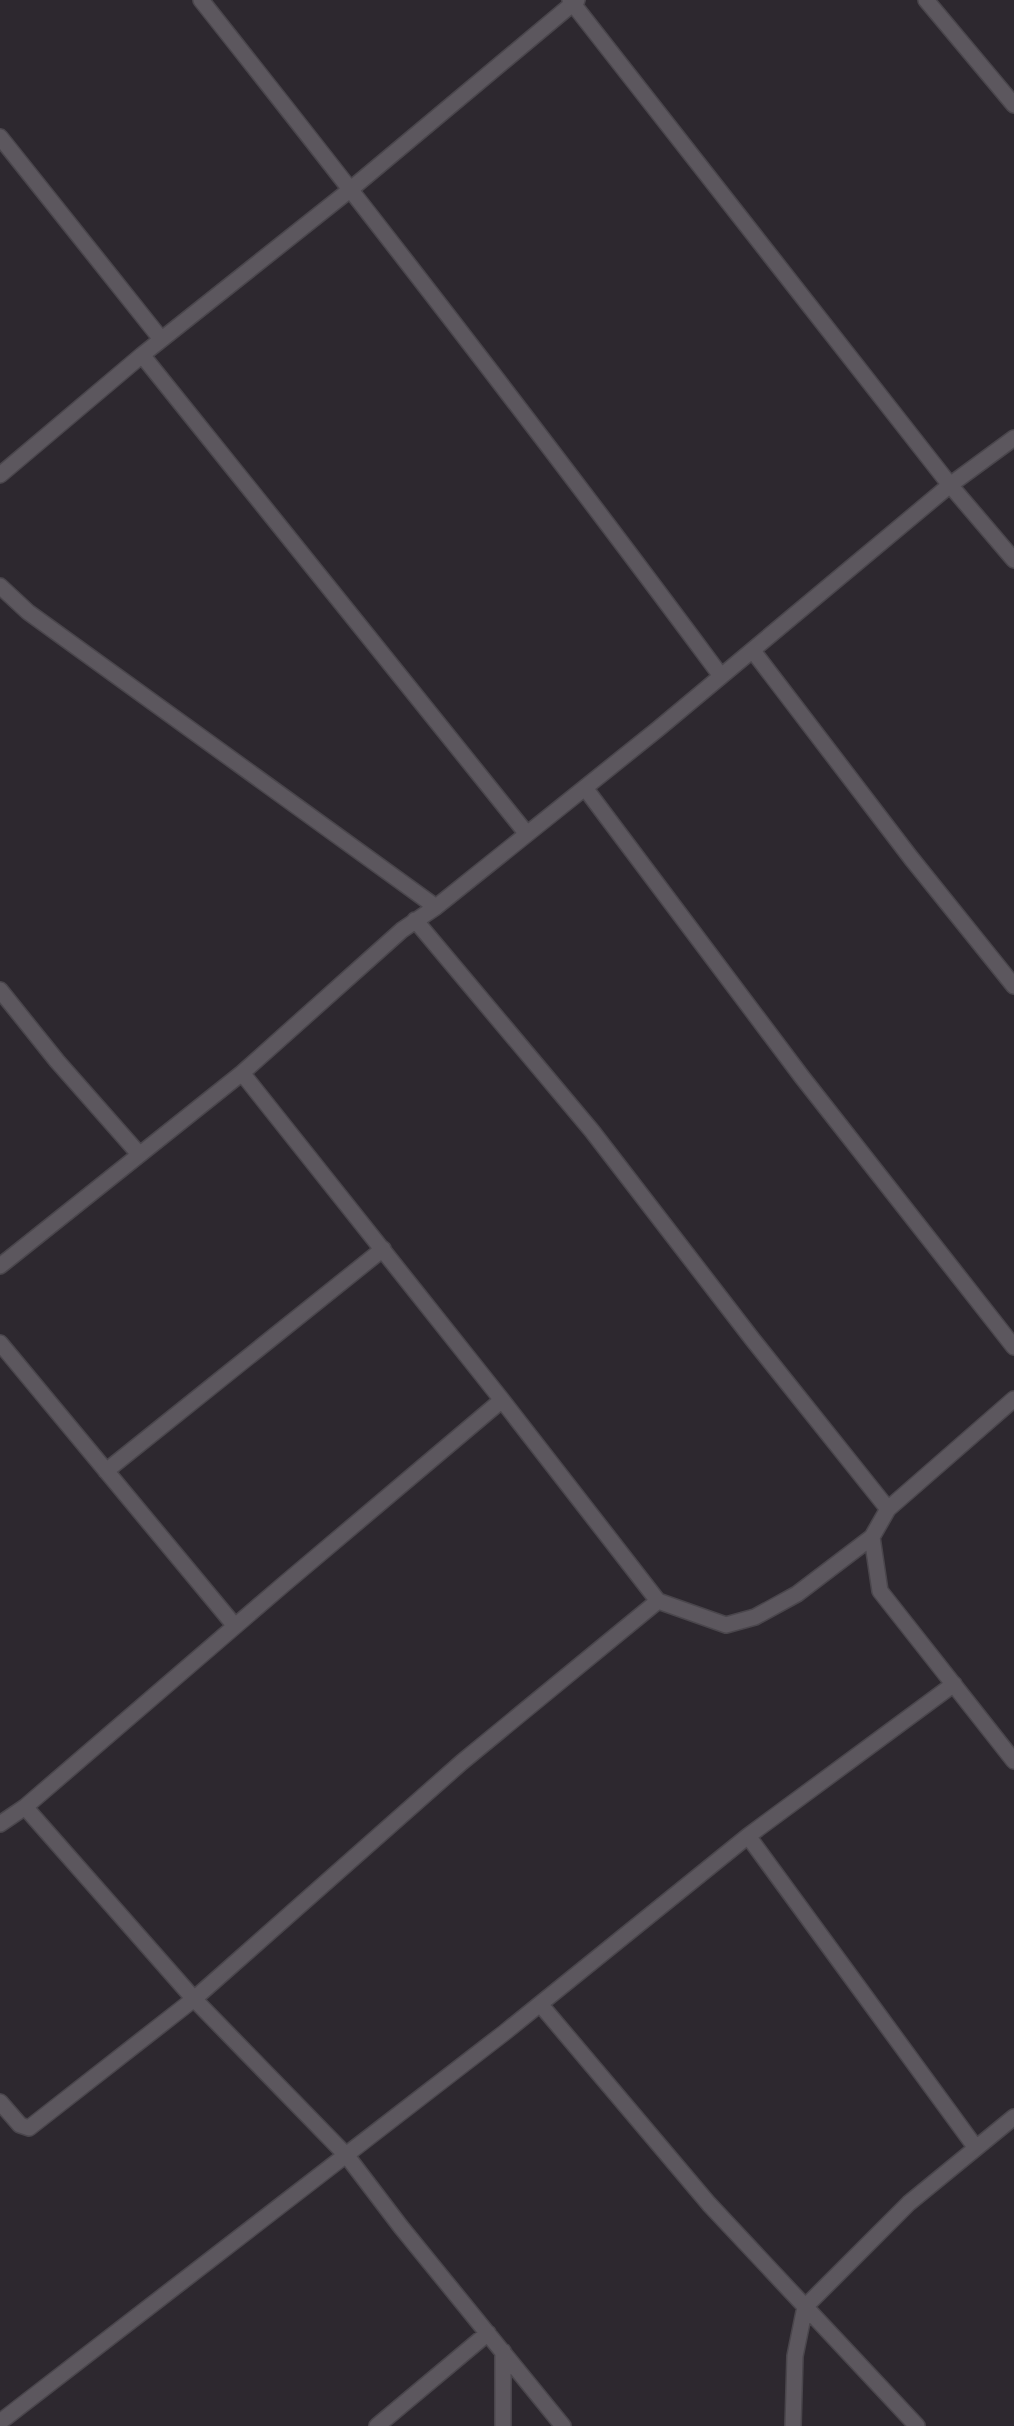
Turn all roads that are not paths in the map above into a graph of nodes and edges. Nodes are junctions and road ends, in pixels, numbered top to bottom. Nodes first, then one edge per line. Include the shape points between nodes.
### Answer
1 (201, 0) edge
2 (926, 0) edge
3 (573, 1) edge
4 (1014, 106) edge
5 (0, 137) edge
6 (351, 189) junction
7 (161, 339) junction
8 (142, 355) junction
9 (1014, 438) edge
10 (0, 475) edge
11 (950, 485) junction
12 (1014, 560) edge
13 (0, 586) edge
14 (752, 651) junction
15 (721, 676) junction
16 (585, 788) junction
17 (527, 834) junction
18 (436, 907) junction
19 (415, 920) junction
20 (1014, 986) edge
21 (0, 990) edge
22 (242, 1073) junction
23 (138, 1154) junction
24 (382, 1249) junction
25 (0, 1266) edge
26 (0, 1343) edge
27 (1014, 1347) edge
28 (1014, 1399) edge
29 (502, 1400) junction
30 (106, 1471) junction
31 (888, 1509) junction
32 (872, 1537) junction
33 (658, 1601) junction
34 (235, 1626) junction
35 (954, 1684) junction
36 (1012, 1753) edge
37 (25, 1806) junction
38 (0, 1824) edge
39 (748, 1836) junction
40 (194, 2000) junction
41 (540, 2004) junction
42 (0, 2102) edge
43 (1014, 2117) edge
44 (976, 2148) junction
45 (347, 2156) junction
46 (805, 2307) junction
47 (488, 2333) junction
48 (502, 2351) junction
49 (0, 2422) edge
50 (377, 2426) edge
51 (503, 2426) edge
52 (563, 2426) edge
53 (793, 2426) edge
54 (916, 2426) edge

1 - 6 street
2 - 4 street
3 - 6 street
3 - 11 street
5 - 7 street
6 - 7 street
6 - 15 street
7 - 8 street
8 - 10 street
8 - 17 street
9 - 11 street
11 - 12 street
11 - 14 street
13 - 18 street via 28,612
14 - 15 street
14 - 20 street
15 - 16 street
16 - 17 street
16 - 27 street via 802,1077
17 - 18 street
18 - 19 street
19 - 22 street
19 - 31 street via 592,1131
21 - 23 street
22 - 23 street
22 - 24 street
23 - 25 street
24 - 29 street
24 - 30 street
26 - 30 street
28 - 31 street
29 - 33 street
29 - 34 street
30 - 34 street
31 - 32 street
32 - 33 street via 798,1594 755,1617 726,1625
32 - 35 street via 880,1591
33 - 40 street via 462,1762
34 - 37 street
35 - 36 street
35 - 39 street
37 - 38 street
37 - 40 street
39 - 41 street
39 - 44 street
40 - 42 street via 30,2128 20,2126
40 - 45 street
41 - 45 street
41 - 46 street via 708,2204
43 - 44 street
44 - 46 street via 909,2203
45 - 47 street
45 - 49 street
46 - 53 street via 795,2356
46 - 54 street
47 - 48 street
47 - 50 street
48 - 51 street
48 - 52 street

